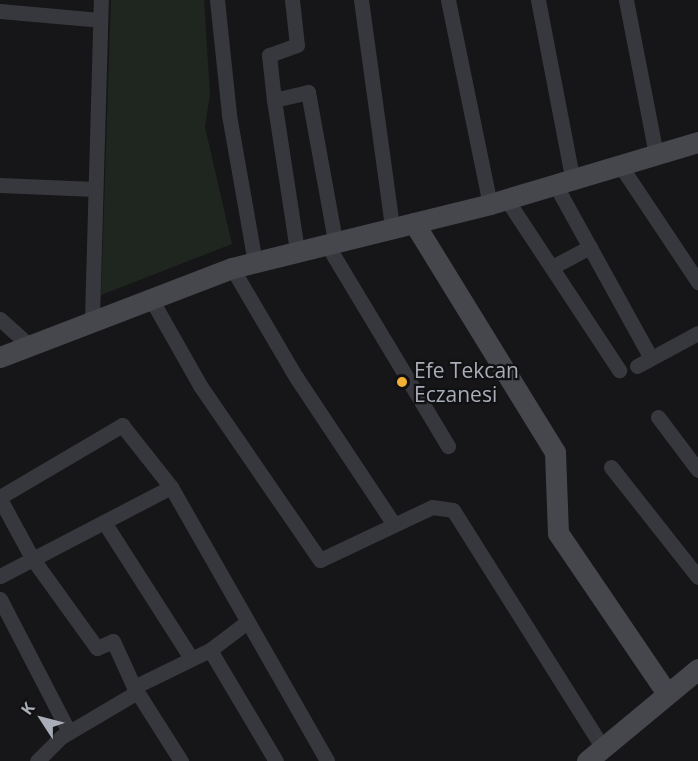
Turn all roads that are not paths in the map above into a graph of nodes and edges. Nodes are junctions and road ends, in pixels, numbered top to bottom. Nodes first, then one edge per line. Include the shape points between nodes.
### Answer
1 (101, 0) edge
2 (217, 0) edge
3 (292, 0) edge
4 (361, 0) edge
5 (448, 0) edge
6 (538, 0) edge
7 (626, 0) edge
8 (0, 11) edge
9 (100, 20) junction
10 (274, 100) junction
11 (698, 142) edge
12 (657, 154) junction
13 (620, 165) junction
14 (565, 183) junction
15 (0, 185) edge
16 (95, 189) junction
17 (498, 202) junction
18 (414, 223) junction
19 (392, 226) junction
20 (330, 242) junction
21 (590, 247) junction
22 (297, 250) junction
23 (255, 261) junction
24 (552, 267) junction
25 (232, 268) junction
26 (698, 282) edge
27 (150, 297) junction
28 (0, 318) edge
29 (92, 318) junction
30 (698, 333) edge
31 (27, 343) junction
32 (0, 357) edge
33 (651, 358) junction
34 (637, 366) dead end
35 (619, 370) dead end
36 (658, 417) dead end
37 (448, 446) dead end
38 (610, 467) dead end
39 (698, 470) edge
40 (171, 487) junction
41 (0, 498) edge
42 (104, 522) junction
43 (393, 523) junction
44 (32, 558) junction
45 (0, 576) edge
46 (698, 577) edge
47 (0, 599) edge
48 (247, 622) junction
49 (210, 650) junction
50 (192, 658) junction
51 (698, 669) edge
52 (135, 689) junction
53 (666, 692) junction
54 (69, 732) junction
55 (595, 754) edge
56 (174, 759) edge
57 (37, 761) edge
58 (276, 761) edge
59 (327, 761) edge

1 - 9 street
2 - 23 street via 229,115
3 - 10 street via 297,45 269,55
4 - 19 street
5 - 17 street
6 - 14 street
7 - 12 street
8 - 9 street
9 - 16 street
10 - 20 street via 308,92
10 - 22 street
11 - 12 main road
12 - 13 main road
13 - 14 main road
13 - 26 street
14 - 17 main road
14 - 21 street
15 - 16 street
16 - 29 street
17 - 18 main road
17 - 24 street
18 - 19 main road
18 - 53 main road via 555,452 558,533
19 - 20 main road
20 - 22 main road
20 - 37 street
21 - 24 street
21 - 33 street
22 - 23 main road
23 - 25 main road
24 - 35 street
25 - 27 main road
25 - 43 street via 296,377
27 - 29 main road
27 - 43 street via 201,387 320,560
28 - 31 street
29 - 31 main road
30 - 33 street
31 - 32 main road
33 - 34 street
36 - 39 street
38 - 46 street
40 - 41 street via 122,425
40 - 42 street
40 - 48 street
41 - 44 street
42 - 44 street
42 - 50 street
43 - 55 street via 432,507 453,510
44 - 45 street
44 - 52 street via 98,648 113,641
47 - 54 street
48 - 49 street
48 - 59 street
49 - 50 street
49 - 58 street
50 - 52 street
51 - 53 main road
52 - 54 street
52 - 56 street
53 - 55 main road
54 - 57 street

